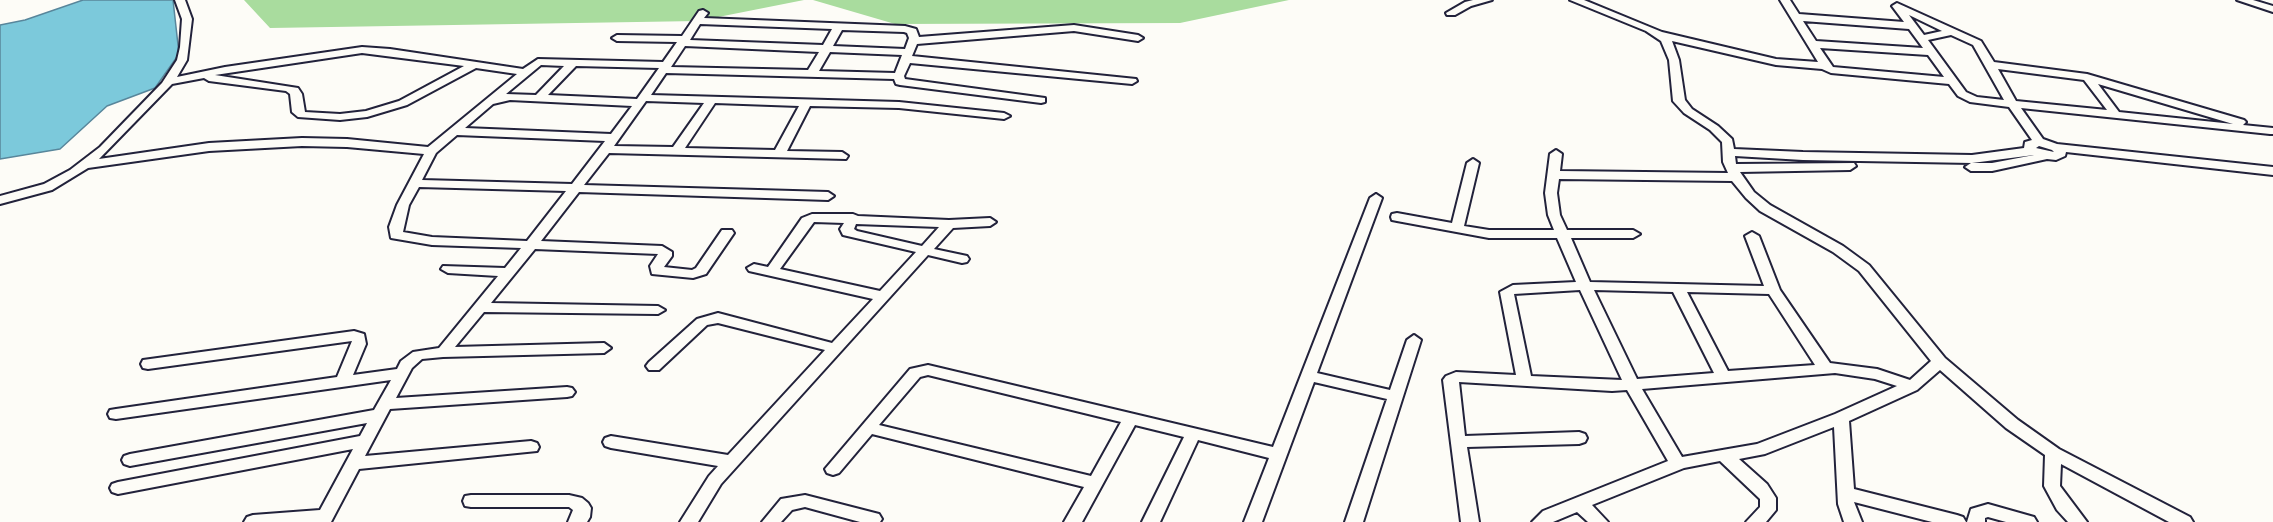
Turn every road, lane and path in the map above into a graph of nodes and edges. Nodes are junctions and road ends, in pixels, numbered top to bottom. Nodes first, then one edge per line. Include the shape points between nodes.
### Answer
1 (180, 0) edge
2 (1487, 0) edge
3 (1575, 0) edge
4 (1785, 0) edge
5 (2242, 0) edge
6 (1894, 3) edge
7 (2273, 9) edge
8 (1451, 13) dead end
9 (1795, 17) junction
10 (840, 26) junction
11 (1911, 26) junction
12 (1954, 31) junction
13 (1661, 35) junction
14 (616, 38) dead end
15 (1138, 38) dead end
16 (1920, 39) junction
17 (685, 41) junction
18 (1812, 44) junction
19 (826, 49) junction
20 (909, 50) junction
21 (1931, 52) junction
22 (574, 62) junction
23 (474, 65) junction
24 (1988, 65) junction
25 (1825, 66) junction
26 (665, 68) junction
27 (523, 72) junction
28 (812, 74) junction
29 (195, 76) junction
30 (899, 76) junction
31 (2087, 77) junction
32 (1132, 81) dead end
33 (1952, 81) junction
34 (168, 82) junction
35 (539, 98) junction
36 (493, 99) junction
37 (712, 99) junction
38 (642, 100) junction
39 (1041, 100) dead end
40 (807, 101) junction
41 (2013, 105) junction
42 (2116, 115) junction
43 (1004, 116) dead end
44 (453, 131) junction
45 (2272, 132) edge
46 (609, 143) junction
47 (2035, 146) junction
48 (431, 151) junction
49 (677, 151) junction
50 (2058, 151) junction
51 (1729, 152) junction
52 (779, 154) junction
53 (1556, 154) dead end
54 (842, 156) dead end
55 (2046, 156) junction
56 (1843, 162) junction
57 (1987, 163) junction
58 (1473, 164) dead end
59 (86, 165) junction
60 (2201, 167) junction
61 (2273, 171) edge
62 (1734, 173) junction
63 (1554, 175) junction
64 (2273, 178) edge
65 (415, 183) junction
66 (573, 189) junction
67 (828, 196) dead end
68 (1376, 198) dead end
69 (0, 200) edge
70 (1397, 217) dead end
71 (853, 218) junction
72 (990, 222) dead end
73 (949, 224) junction
74 (1457, 229) junction
75 (727, 233) dead end
76 (1633, 234) dead end
77 (1563, 236) junction
78 (1752, 236) dead end
79 (531, 245) junction
80 (923, 250) junction
81 (962, 259) dead end
82 (448, 268) dead end
83 (754, 268) dead end
84 (509, 272) junction
85 (771, 272) junction
86 (1585, 286) junction
87 (1678, 288) junction
88 (1773, 290) junction
89 (881, 296) junction
90 (480, 307) junction
91 (658, 310) dead end
92 (1414, 340) dead end
93 (604, 348) dead end
94 (834, 348) junction
95 (443, 352) junction
96 (1940, 362) junction
97 (147, 364) dead end
98 (654, 366) dead end
99 (1826, 369) junction
100 (402, 373) junction
101 (1308, 376) junction
102 (1724, 378) junction
103 (343, 381) junction
104 (1525, 382) junction
105 (1632, 385) junction
106 (1912, 386) junction
107 (567, 392) dead end
108 (1395, 396) junction
109 (382, 410) junction
110 (117, 414) dead end
111 (1841, 418) junction
112 (1131, 419) junction
113 (867, 428) junction
114 (1192, 434) junction
115 (1579, 438) dead end
116 (365, 441) junction
117 (611, 442) dead end
118 (1459, 442) junction
119 (531, 447) dead end
120 (2052, 453) junction
121 (1278, 454) junction
122 (1724, 454) junction
123 (130, 460) dead end
124 (731, 462) junction
125 (354, 463) junction
126 (1678, 464) junction
127 (833, 469) dead end
128 (1094, 483) junction
129 (118, 488) dead end
130 (1845, 493) junction
131 (471, 501) dead end
132 (1579, 504) junction
133 (324, 519) edge
134 (873, 519) dead end
135 (253, 522) edge
136 (578, 522) edge
137 (689, 522) edge
138 (771, 522) edge
139 (1073, 522) edge
140 (1150, 522) edge
141 (1253, 522) edge
142 (1354, 522) edge
143 (1470, 522) edge
144 (1541, 522) edge
145 (1599, 522) edge
146 (1755, 522) edge
147 (1853, 522) edge
148 (1957, 522) edge
149 (1976, 522) edge
150 (2028, 522) edge
151 (2078, 522) edge
152 (2184, 522) edge

1 - 34 street via 187,19 185,47
2 - 8 street
3 - 13 street
4 - 9 street
5 - 7 street
6 - 11 street
6 - 12 street
9 - 11 street
9 - 18 street
10 - 17 street via 700,17
10 - 19 street
10 - 20 street via 905,29 914,34
11 - 16 street
12 - 16 street
12 - 24 street via 1977,43
13 - 25 street via 1776,62
13 - 51 street via 1670,46 1679,101 1725,137
14 - 17 street
15 - 20 street via 1074,28
16 - 21 street
17 - 19 street
17 - 26 street
18 - 21 street
18 - 25 street
19 - 20 street
19 - 28 street
20 - 30 street
20 - 32 street
21 - 33 street
22 - 26 street
22 - 27 street via 538,62
22 - 35 street
23 - 27 street
23 - 29 street via 362,50
23 - 29 street via 403,103 340,117 302,115 294,90 287,88
24 - 31 street
24 - 41 street
25 - 33 street via 1837,72
26 - 28 street
26 - 38 street
27 - 36 street
28 - 30 street
29 - 34 street
30 - 39 street via 900,82 905,83
31 - 42 street
31 - 45 street
33 - 41 street via 1968,98
34 - 59 street
35 - 36 street
35 - 38 street
36 - 44 street
37 - 38 street
37 - 40 street
37 - 49 street
38 - 46 street
40 - 43 street
40 - 52 street
41 - 42 street
41 - 47 street
42 - 45 street
44 - 46 street
44 - 48 street
46 - 49 street
46 - 66 street
47 - 50 street
47 - 55 street
47 - 57 street
48 - 59 street via 302,142 209,147
48 - 65 street
49 - 52 street
50 - 55 street
50 - 60 street
51 - 56 street
51 - 62 street
52 - 54 street
53 - 63 street
55 - 57 street
56 - 57 street
56 - 62 street
58 - 74 street
59 - 69 street via 48,187
60 - 61 street
60 - 64 street
62 - 63 street
62 - 96 street via 1765,208 1838,249 1863,268
63 - 77 street via 1551,203
65 - 66 street
65 - 79 street via 403,205 396,235 415,240
66 - 67 street
66 - 79 street
68 - 101 street
70 - 74 street
71 - 73 street
71 - 80 street via 848,232
71 - 85 street via 818,217 807,221
72 - 73 street
73 - 80 street
74 - 77 street
75 - 79 street via 701,271 693,274 657,271 665,256 662,250
76 - 77 street
77 - 86 street
78 - 88 street
79 - 84 street
80 - 81 street
80 - 89 street
82 - 84 street
83 - 85 street
84 - 90 street
85 - 89 street
86 - 87 street
86 - 104 street via 1507,292
86 - 105 street
87 - 88 street
87 - 102 street
88 - 99 street
89 - 94 street
90 - 91 street
90 - 95 street
92 - 108 street
93 - 95 street
94 - 98 street via 718,318 702,322
94 - 124 street
95 - 100 street via 418,355
96 - 106 street
96 - 120 street
97 - 103 street via 359,337
99 - 102 street
99 - 106 street via 1853,369
100 - 103 street
100 - 109 street
101 - 108 street
101 - 121 street
102 - 105 street
103 - 110 street
104 - 105 street
104 - 118 street via 1463,377 1451,380
105 - 126 street
106 - 111 street
107 - 109 street
108 - 142 street
109 - 116 street
109 - 123 street
111 - 122 street via 1759,450
111 - 130 street
112 - 113 street via 920,370
112 - 114 street
112 - 128 street
113 - 127 street
113 - 128 street
114 - 121 street
114 - 140 street
115 - 118 street
116 - 125 street
116 - 129 street
117 - 124 street
118 - 143 street
119 - 125 street
120 - 151 street via 2052,486
120 - 152 street
121 - 141 street
122 - 126 street
122 - 146 street via 1768,498 1767,510
124 - 137 street
125 - 133 street
126 - 132 street
128 - 139 street
130 - 147 street
130 - 148 street
131 - 136 street via 568,501 582,508
132 - 144 street
132 - 145 street
133 - 135 street
134 - 138 street via 805,501 787,504
149 - 150 street via 1977,514 1988,510

